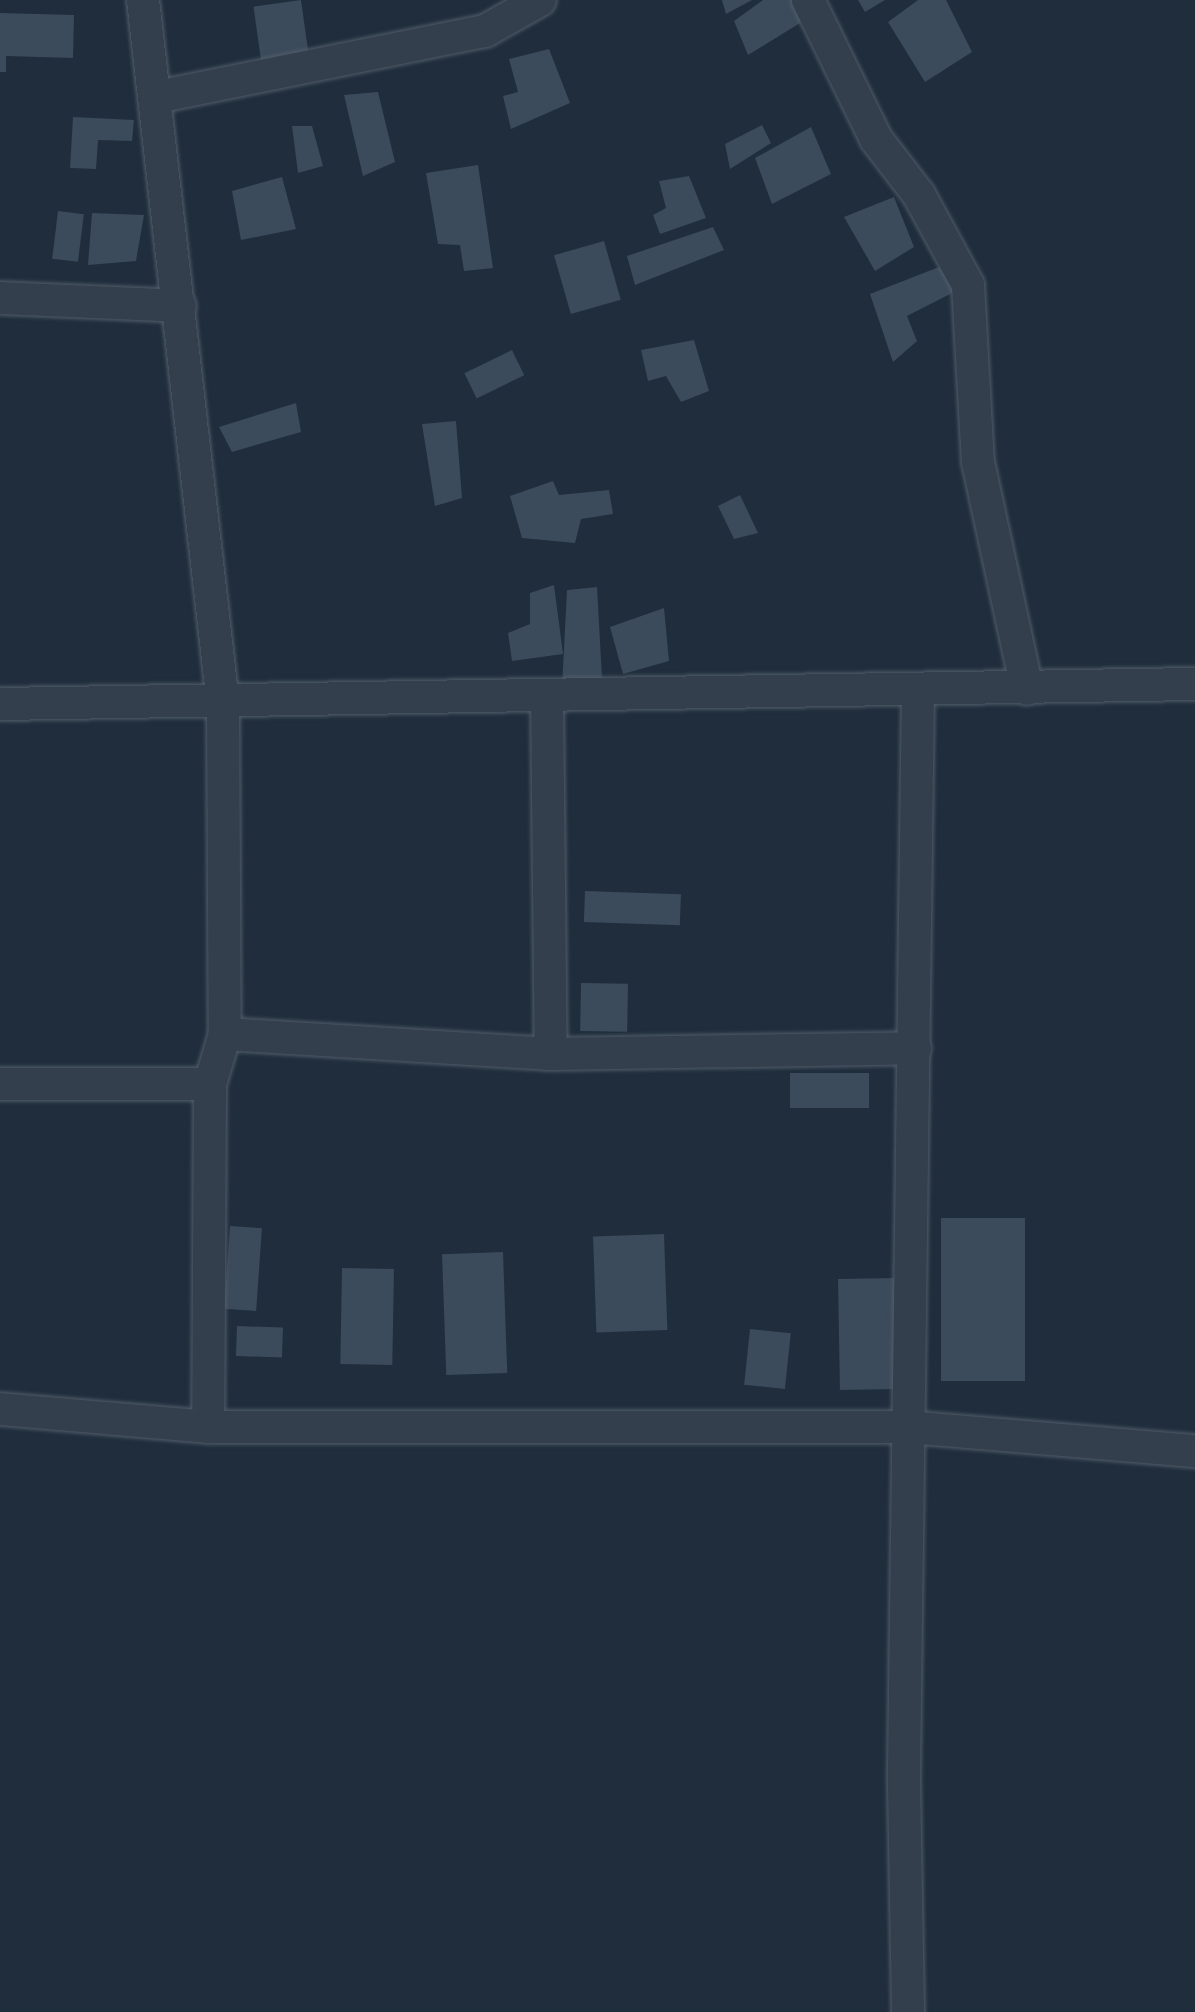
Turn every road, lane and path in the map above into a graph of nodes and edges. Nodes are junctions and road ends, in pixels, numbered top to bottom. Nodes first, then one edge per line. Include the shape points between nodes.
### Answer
1 (143, 0) edge
2 (540, 0) edge
3 (808, 0) edge
4 (157, 97) junction
5 (0, 298) edge
6 (180, 306) junction
7 (1195, 684) edge
8 (1027, 689) junction
9 (918, 690) junction
10 (547, 696) junction
11 (223, 703) junction
12 (0, 704) edge
13 (225, 1034) junction
14 (915, 1048) junction
15 (551, 1054) junction
16 (0, 1084) edge
17 (210, 1084) junction
18 (0, 1409) edge
19 (208, 1427) junction
20 (907, 1427) junction
21 (1195, 1451) edge
22 (908, 2012) edge

1 - 4 street
2 - 4 street via 485,31
3 - 8 street via 876,139 919,195 968,285 978,462
4 - 6 street
5 - 6 street
6 - 11 street
7 - 8 street
8 - 9 street
9 - 10 street
9 - 14 street
10 - 11 street
10 - 15 street
11 - 12 street
11 - 13 street
13 - 15 street
13 - 17 street
14 - 15 street
14 - 20 street
16 - 17 street
17 - 19 street
18 - 19 street
19 - 20 street
20 - 21 street
20 - 22 street

